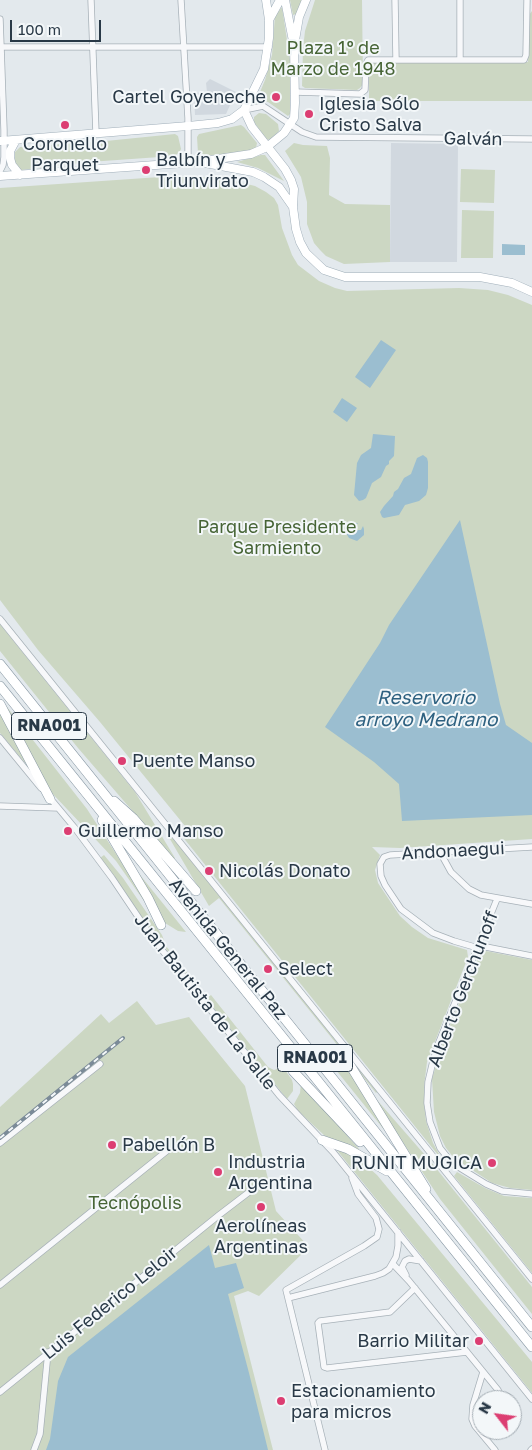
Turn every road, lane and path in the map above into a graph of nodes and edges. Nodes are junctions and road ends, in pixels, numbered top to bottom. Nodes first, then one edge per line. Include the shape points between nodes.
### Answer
1 (91, 0) edge
2 (181, 0) edge
3 (266, 0) edge
4 (280, 0) edge
5 (285, 0) edge
6 (306, 0) edge
7 (395, 0) edge
8 (460, 0) edge
9 (526, 0) edge
10 (529, 9) edge
11 (0, 18) edge
12 (269, 20) junction
13 (294, 46) junction
14 (1, 47) edge
15 (184, 47) junction
16 (268, 47) junction
17 (94, 48) junction
18 (396, 59) junction
19 (460, 59) junction
20 (295, 92) junction
21 (244, 110) junction
22 (290, 125) junction
23 (188, 126) junction
24 (96, 133) junction
25 (532, 139) edge
26 (16, 140) junction
27 (2, 141) edge
28 (267, 147) junction
29 (198, 162) junction
30 (188, 163) junction
31 (0, 171) edge
32 (20, 175) junction
33 (0, 176) edge
34 (294, 207) junction
35 (532, 292) edge
36 (0, 619) edge
37 (0, 664) edge
38 (0, 686) edge
39 (0, 704) edge
40 (0, 738) edge
41 (99, 788) junction
42 (50, 799) junction
43 (92, 800) junction
44 (0, 806) edge
45 (58, 808) junction
46 (532, 847) edge
47 (440, 852) junction
48 (196, 891) dead end
49 (497, 899) junction
50 (532, 904) edge
51 (161, 925) dead end
52 (478, 948) junction
53 (532, 956) edge
54 (100, 1064) dead end
55 (350, 1066) dead end
56 (293, 1072) dead end
57 (322, 1140) junction
58 (0, 1143) edge
59 (168, 1150) dead end
60 (452, 1163) junction
61 (444, 1169) junction
62 (350, 1173) junction
63 (392, 1174) junction
64 (257, 1186) dead end
65 (532, 1194) edge
66 (441, 1215) junction
67 (398, 1232) junction
68 (421, 1262) junction
69 (393, 1264) junction
70 (532, 1279) edge
71 (409, 1281) junction
72 (0, 1284) edge
73 (415, 1288) junction
74 (288, 1298) junction
75 (532, 1327) edge
76 (532, 1347) edge
77 (48, 1352) junction
78 (467, 1352) junction
79 (483, 1372) junction
80 (498, 1390) dead end
81 (0, 1392) edge
82 (532, 1399) edge
83 (34, 1450) edge
84 (325, 1450) edge
85 (495, 1450) edge

1 - 17 street
2 - 15 street
3 - 12 main road
4 - 12 main road
5 - 13 main road
6 - 13 main road
7 - 18 street
8 - 19 street
9 - 10 street
10 - 19 street via 526,59
11 - 14 street
12 - 16 main road
13 - 20 main road
14 - 17 street
14 - 27 street
15 - 16 street
15 - 17 street
15 - 23 street
16 - 21 main road via 264,69
17 - 24 street
18 - 19 street
18 - 20 street via 368,60 365,90 360,94
20 - 22 main road via 295,112
21 - 22 street, Galván via 263,106
21 - 23 main road via 227,121
21 - 28 main road
22 - 25 street, Galván via 316,137
22 - 28 main road via 278,140
23 - 24 main road
23 - 30 street
24 - 26 main road
26 - 27 main road
26 - 32 main road via 10,158
27 - 31 street via 3,165
28 - 29 main road via 251,154
28 - 34 main road via 291,180
29 - 30 main road
29 - 34 main road via 264,177 279,186
30 - 32 main road
32 - 33 main road
34 - 35 main road via 296,229 306,253 334,274 356,278 480,277 512,283
36 - 61 street, Avenida General Paz
37 - 41 highway, Avenida General Paz / RNA001
38 - 43 highway, Avenida General Paz / RNA001
39 - 42 highway
40 - 42 street, Juan Bautista de La Salle
41 - 48 highway via 133,818
41 - 66 highway, Avenida General Paz / RNA001
42 - 45 street, Juan Bautista de La Salle
43 - 51 highway
43 - 63 highway, Avenida General Paz / RNA001
44 - 45 street
45 - 57 street, Juan Bautista de La Salle via 112,878 153,939 279,1095
46 - 47 street, Andonaegui
47 - 49 street via 451,872 469,890
47 - 52 street, Andonaegui via 384,857 380,864 381,876 401,909 433,933
49 - 50 street
49 - 52 street, Alberto Gerchunoff
52 - 53 street
52 - 60 street, Alberto Gerchunoff via 439,1042 428,1082 430,1122 440,1148
54 - 58 street
55 - 66 highway
56 - 63 highway
57 - 62 street, Juan Bautista de La Salle
57 - 63 highway via 348,1149
59 - 72 street
60 - 61 street
60 - 65 street, Alberto Gerchunoff via 502,1191
61 - 70 street, Avenida General Paz
62 - 67 street, Juan Bautista de La Salle
62 - 74 street via 358,1194 376,1218 380,1229 377,1237 286,1290
63 - 76 highway, Avenida General Paz / RNA001
64 - 77 street, Luis Federico Leloir
66 - 75 highway, Avenida General Paz / RNA001
67 - 68 street, Juan Bautista de La Salle
67 - 69 street
68 - 71 street via 409,1259 402,1264
68 - 82 street, Juan Bautista de La Salle
69 - 71 street
69 - 74 street via 375,1276
71 - 73 street
73 - 78 street
73 - 78 street via 390,1312 320,1321 317,1326 324,1367
74 - 84 street
77 - 81 street, Luis Federico Leloir
77 - 83 street via 40,1434
78 - 79 street
79 - 80 street
79 - 85 street via 472,1419

